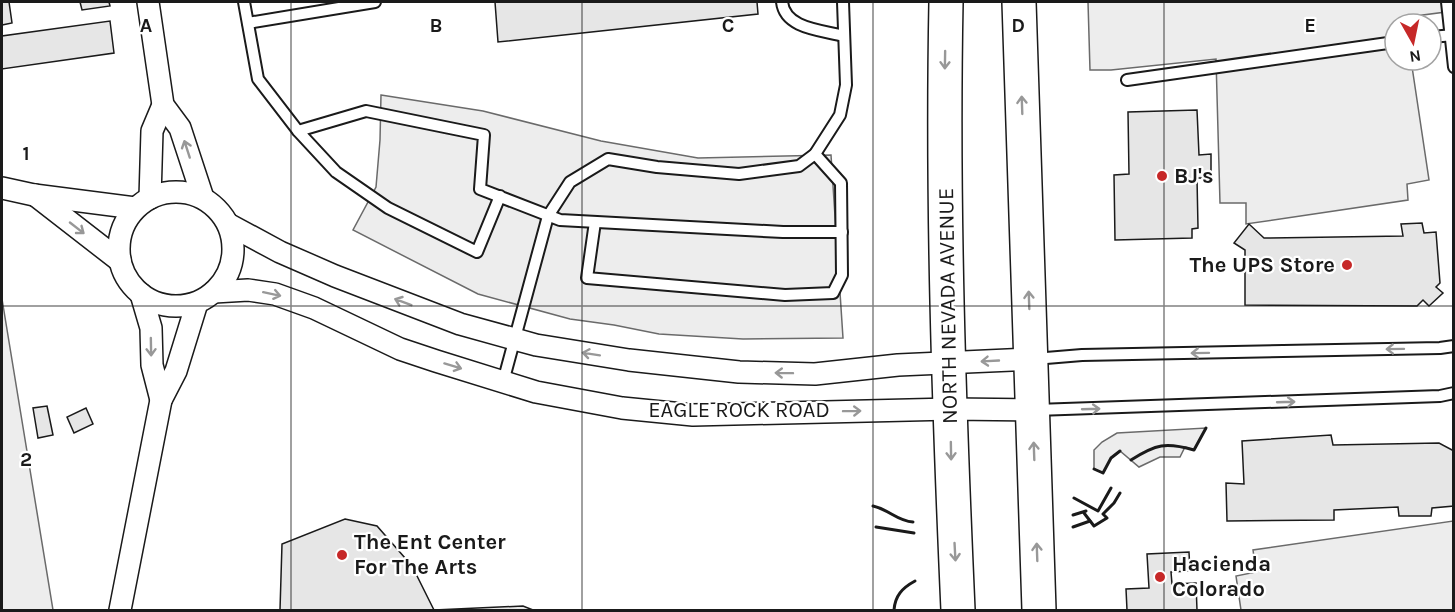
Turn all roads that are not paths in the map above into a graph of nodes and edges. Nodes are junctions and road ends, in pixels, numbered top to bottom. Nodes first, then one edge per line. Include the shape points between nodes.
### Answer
1 (148, 2) edge
2 (244, 2) edge
3 (375, 2) edge
4 (782, 2) edge
5 (843, 2) edge
6 (946, 2) edge
7 (1019, 2) edge
8 (1447, 2) edge
9 (248, 23) junction
10 (1451, 35) edge
11 (844, 36) junction
12 (1383, 44) edge
13 (1454, 67) edge
14 (1127, 80) dead end
15 (163, 105) junction
16 (298, 131) junction
17 (815, 154) junction
18 (2, 188) edge
19 (34, 195) junction
20 (500, 196) junction
21 (203, 198) junction
22 (143, 203) junction
23 (549, 216) junction
24 (595, 222) junction
25 (228, 224) junction
26 (842, 232) junction
27 (120, 261) junction
28 (141, 294) junction
29 (206, 298) junction
30 (515, 339) junction
31 (1454, 346) edge
32 (1032, 359) junction
33 (948, 363) junction
34 (503, 382) junction
35 (1454, 393) edge
36 (161, 400) junction
37 (951, 409) junction
38 (1032, 410) junction
39 (120, 610) edge
40 (958, 610) edge
41 (1039, 610) edge

1 - 15 street
2 - 9 lane
3 - 9 lane
4 - 11 lane via 785,14 794,22
5 - 11 lane
6 -> 33 main road, NORTH NEVADA AVENUE
32 -> 7 main road
8 - 10 lane
9 - 16 lane via 258,79
10 - 13 lane
11 - 17 lane via 846,85 840,115
12 - 14 lane
21 -> 15 street via 180,128
15 - 22 street via 152,131
16 - 20 lane via 366,111 484,135 480,189
16 - 20 lane via 336,172 388,208 477,252
17 - 23 lane via 799,166 739,174 608,159 570,182
17 - 26 lane via 841,183
18 - 19 street
19 - 22 street
19 -> 27 street
20 - 23 lane
21 - 22 street via 186,192 168,192
21 - 25 street, EAGLE ROCK ROAD via 218,209
22 - 27 street via 125,223 119,242
23 - 24 lane
23 - 30 lane
24 - 26 lane
24 - 26 lane via 587,278 785,295 833,293 842,275
25 - 29 street, EAGLE ROCK ROAD via 234,241 234,259 227,277
30 -> 25 street, EAGLE ROCK ROAD via 460,324 335,276
27 - 28 street via 128,280
28 - 29 street, EAGLE ROCK ROAD via 158,304 178,307
28 -> 36 street via 151,328 152,365
29 -> 34 street, EAGLE ROCK ROAD via 248,290 275,294 400,349
29 - 36 street
33 -> 30 street, EAGLE ROCK ROAD via 814,374 739,372 629,360
30 - 34 lane
31 -> 32 lane
32 -> 33 street, EAGLE ROCK ROAD
32 - 38 main road
33 - 37 main road, NORTH NEVADA AVENUE
34 -> 37 street, EAGLE ROCK ROAD via 622,408 693,415
38 -> 35 lane
36 - 39 street
37 - 38 street, EAGLE ROCK ROAD
37 -> 40 main road, NORTH NEVADA AVENUE
41 -> 38 main road

